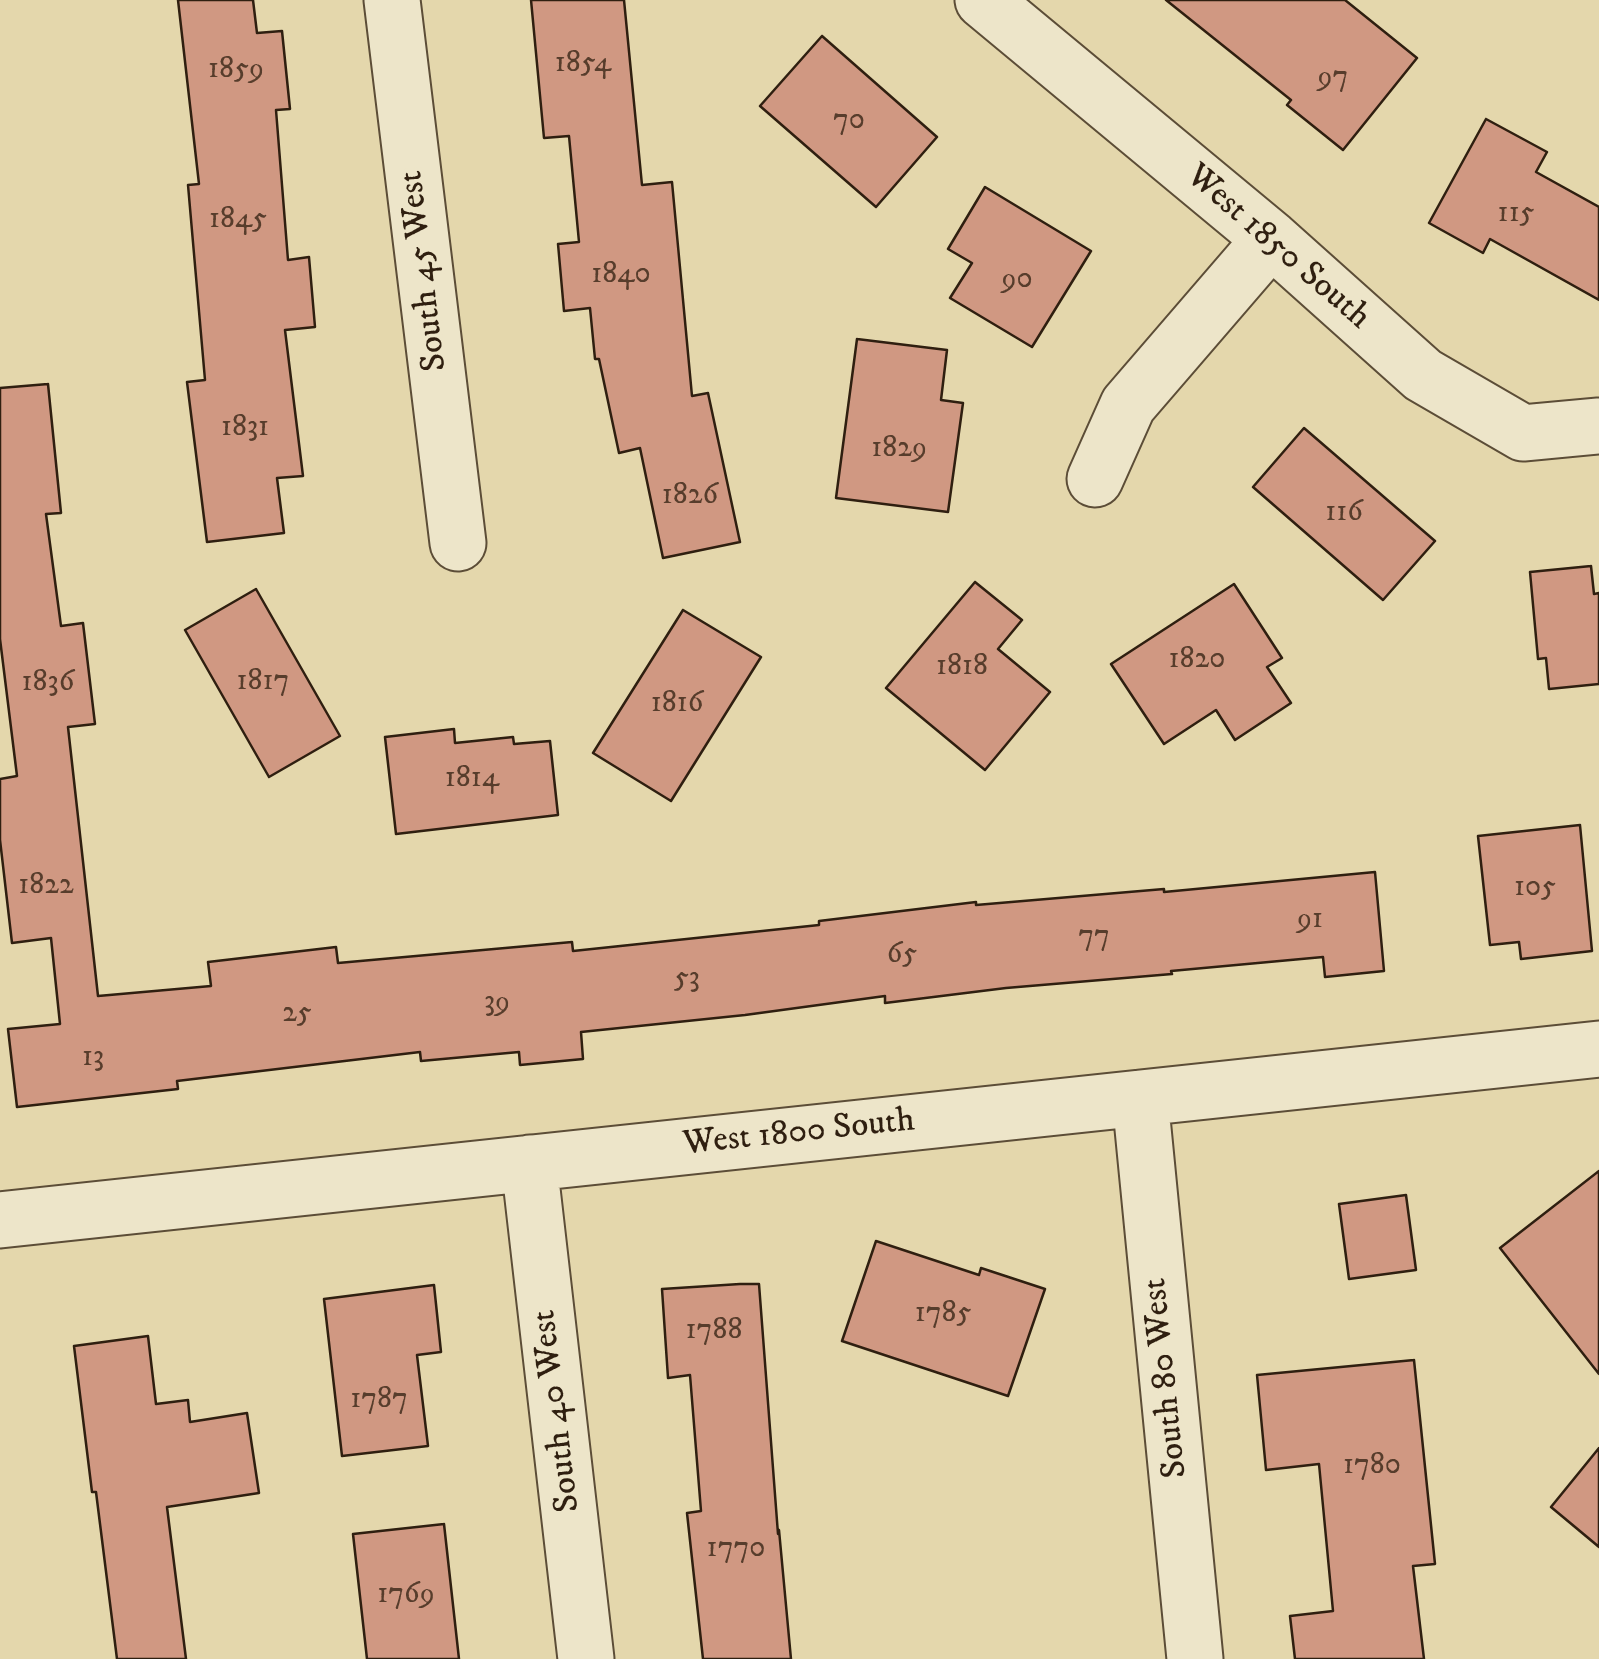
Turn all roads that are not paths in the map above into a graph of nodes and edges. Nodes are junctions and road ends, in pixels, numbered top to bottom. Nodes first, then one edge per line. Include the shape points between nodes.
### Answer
1 (392, 0) edge
2 (983, 0) edge
3 (1271, 239) junction
4 (1599, 426) edge
5 (1094, 478) dead end
6 (458, 543) dead end
7 (1599, 1049) edge
8 (1140, 1098) junction
9 (529, 1163) junction
10 (0, 1220) edge
11 (586, 1659) edge
12 (1195, 1659) edge

1 - 6 street, South 45 West
2 - 3 street, West 1850 South
3 - 4 street, West 1850 South via 1423,375 1524,433
3 - 5 street via 1128,406
7 - 8 street, West 1800 South
8 - 9 street, West 1800 South
8 - 12 street, South 80 West
9 - 10 street, West 1800 South
9 - 11 street, South 40 West

